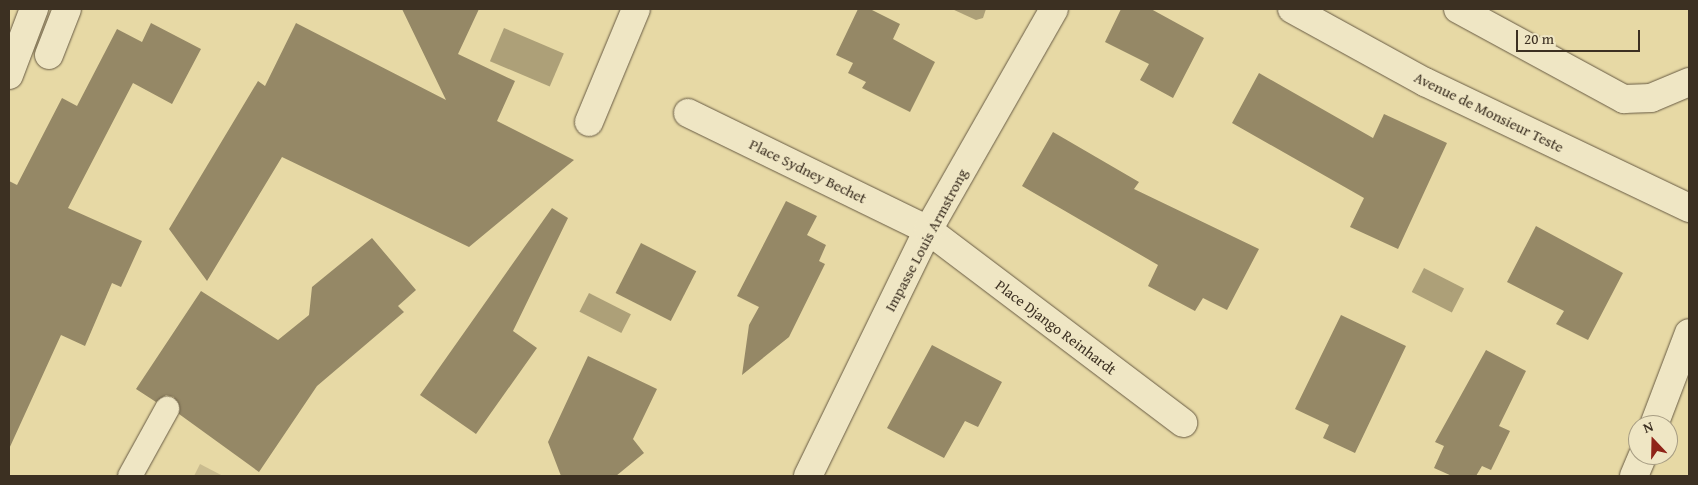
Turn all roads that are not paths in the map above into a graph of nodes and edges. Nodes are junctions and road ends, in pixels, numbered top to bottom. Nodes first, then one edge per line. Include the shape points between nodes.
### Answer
1 (34, 9) edge
2 (67, 9) edge
3 (636, 9) edge
4 (1054, 9) edge
5 (1292, 9) edge
6 (1458, 9) edge
7 (49, 55) dead end
8 (9, 75) edge
9 (1689, 82) edge
10 (688, 113) dead end
11 (589, 122) dead end
12 (1689, 208) edge
13 (928, 230) junction
14 (1689, 333) edge
15 (168, 409) dead end
16 (1658, 415) edge
17 (1183, 423) dead end
18 (130, 476) edge
19 (808, 476) edge

1 - 8 street
2 - 7 street
3 - 11 street
4 - 13 street, Impasse Louis Armstrong
5 - 12 street, Avenue de Monsieur Teste via 1400,69
6 - 9 street via 1624,99 1651,98
10 - 13 street, Place Sydney Bechet
13 - 17 street, Place Django Reinhardt
13 - 19 street, Impasse Louis Armstrong
14 - 16 street
15 - 18 lane

